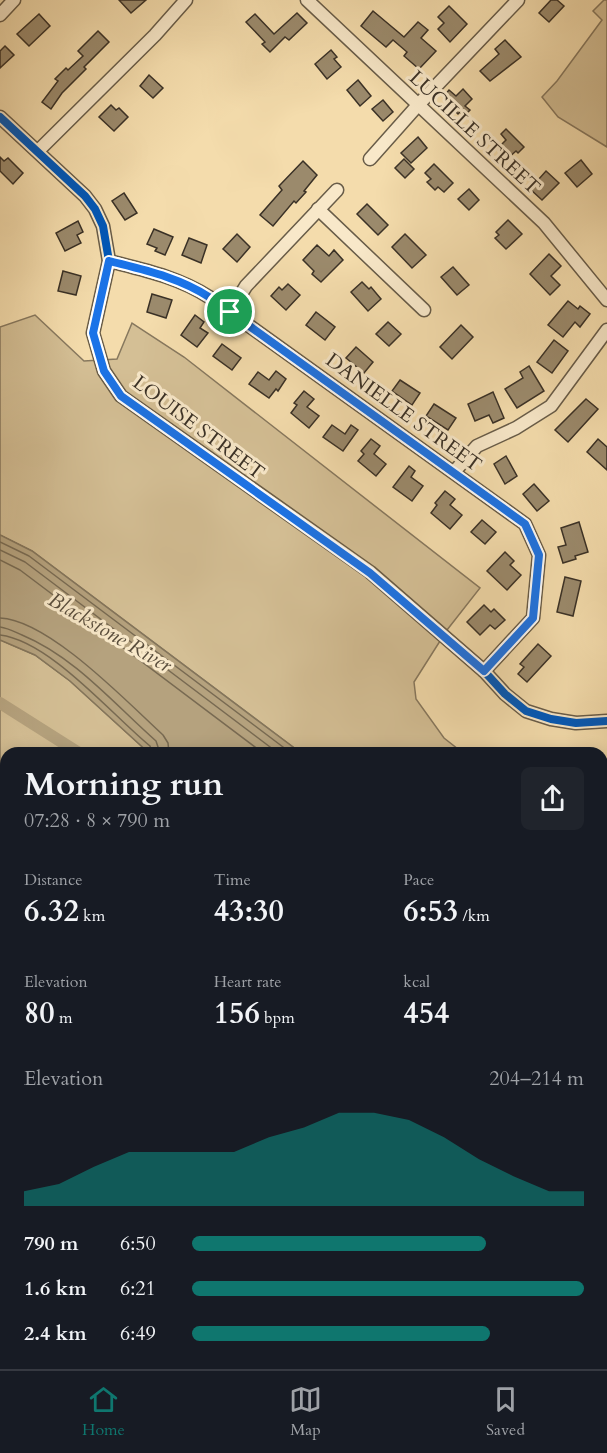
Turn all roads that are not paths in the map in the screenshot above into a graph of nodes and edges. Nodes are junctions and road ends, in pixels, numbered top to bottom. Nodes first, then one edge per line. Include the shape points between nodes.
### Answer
1 (14, 0) edge
2 (186, 0) edge
3 (307, 0) edge
4 (518, 0) edge
5 (0, 15) edge
6 (418, 105) junction
7 (0, 117) edge
8 (38, 151) junction
9 (370, 159) dead end
10 (337, 190) dead end
11 (318, 209) junction
12 (109, 261) junction
13 (607, 300) edge
14 (424, 310) dead end
15 (230, 312) junction
16 (607, 330) edge
17 (454, 472) junction
18 (484, 671) junction
19 (607, 721) edge

1 - 5 street
2 - 8 street
3 - 6 street, LUCILLE STREET
4 - 6 street
6 - 9 street
6 - 13 street, LUCILLE STREET via 544,223
7 - 8 street, LOUISE STREET
8 - 12 street, LOUISE STREET via 95,209 103,226
10 - 11 street
11 - 14 street
11 - 15 street via 246,286
12 - 15 street, DANIELLE STREET via 191,285
12 - 18 street, LOUISE STREET via 93,333 104,371 121,396 370,573
15 - 17 street, DANIELLE STREET
16 - 17 street via 551,406 477,446
17 - 18 street, DANIELLE STREET via 525,524 539,555 533,618
18 - 19 street, LOUISE STREET via 526,711 551,720

